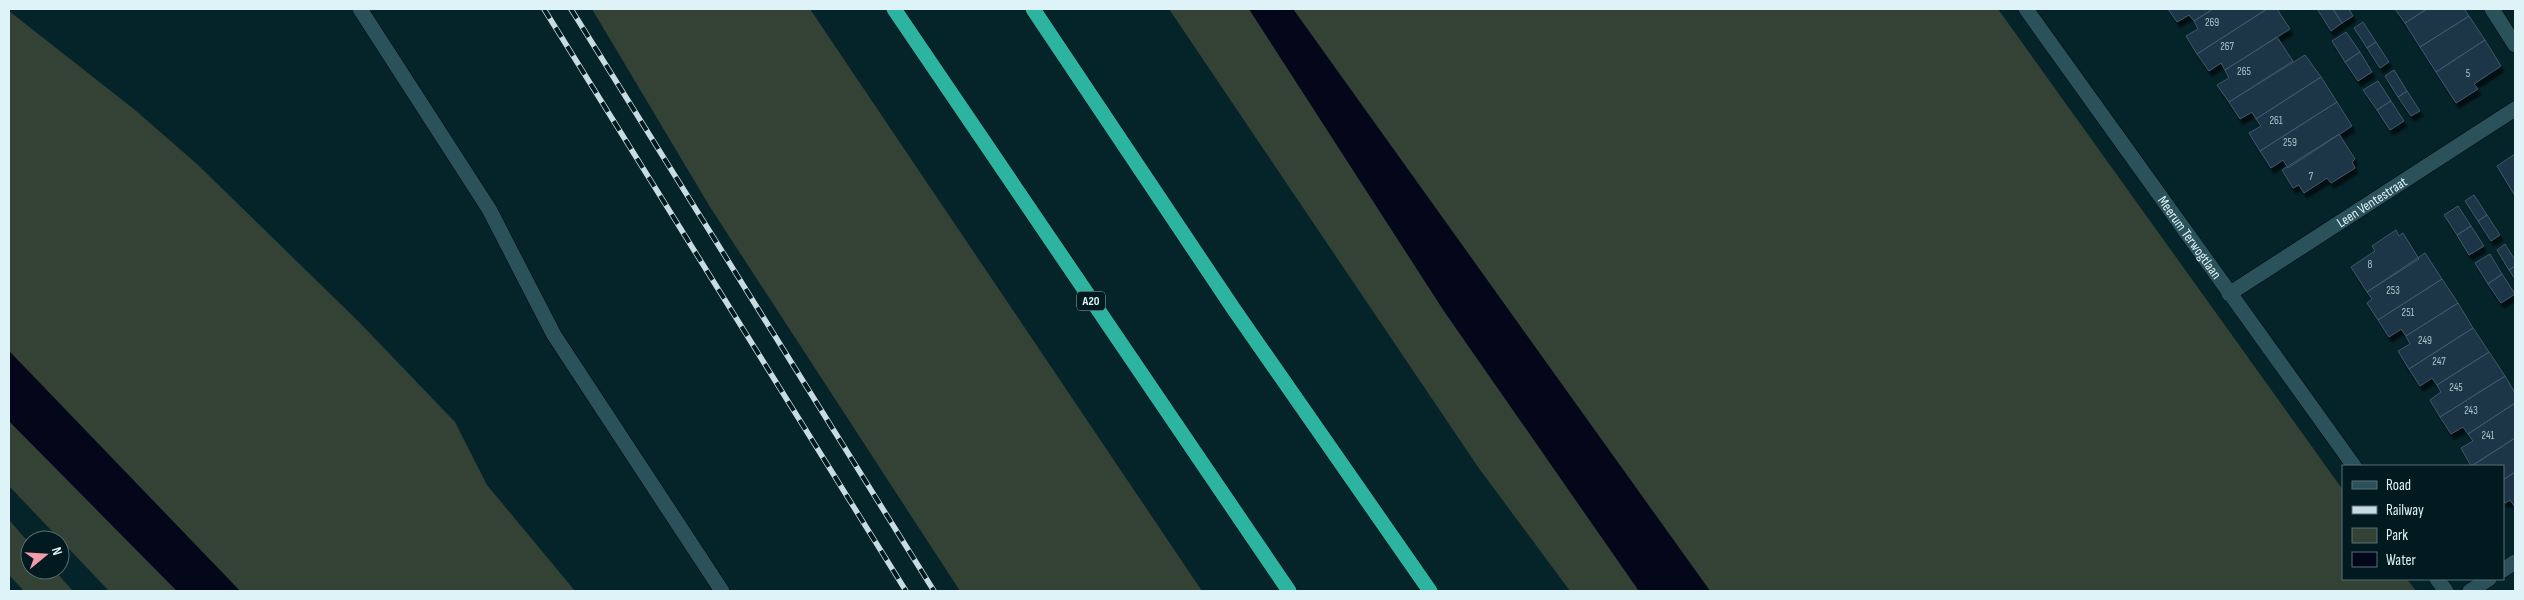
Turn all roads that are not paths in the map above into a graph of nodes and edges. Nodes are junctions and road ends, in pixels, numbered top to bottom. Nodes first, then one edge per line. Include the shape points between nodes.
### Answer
1 (360, 9) edge
2 (894, 9) edge
3 (1033, 9) edge
4 (2026, 9) edge
5 (2492, 9) edge
6 (2515, 45) edge
7 (2515, 109) edge
8 (2229, 294) junction
9 (2353, 465) edge
10 (2515, 562) edge
11 (2504, 569) edge
12 (2437, 580) edge
13 (2487, 580) edge
14 (722, 591) edge
15 (1289, 591) edge
16 (1430, 591) edge
17 (2446, 591) edge
18 (2470, 591) edge

1 - 14 street via 489,209 554,335
2 - 15 highway, A20
3 - 16 highway via 1233,308
4 - 8 street, Meerum Terwogtlaan
5 - 6 street
7 - 8 street, Leen Ventestraat
8 - 9 street, Meerum Terwogtlaan
10 - 11 street
12 - 17 street
13 - 18 street

